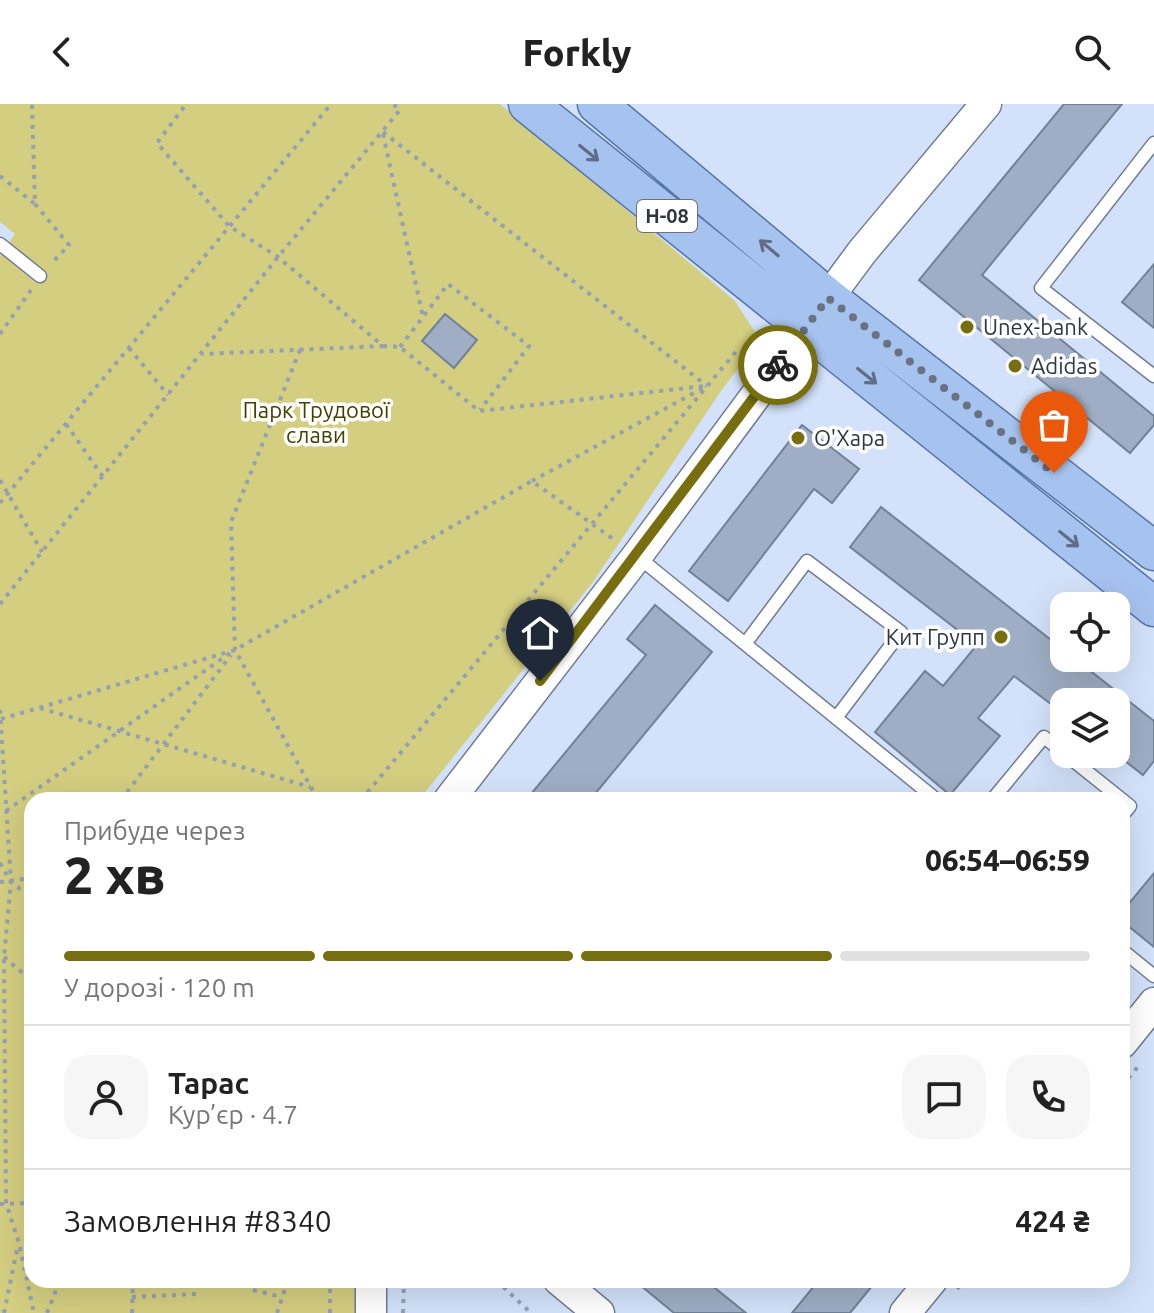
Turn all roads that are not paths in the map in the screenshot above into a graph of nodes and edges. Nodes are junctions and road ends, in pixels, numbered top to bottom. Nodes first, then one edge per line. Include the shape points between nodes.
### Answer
1 (528, 104) edge
2 (597, 104) edge
3 (986, 104) edge
4 (1154, 143) edge
5 (0, 244) edge
6 (40, 276) dead end
7 (817, 312) junction
8 (1154, 376) edge
9 (1154, 551) edge
10 (637, 556) junction
11 (1154, 607) edge
12 (745, 644) junction
13 (836, 718) junction
14 (1050, 742) edge
15 (1082, 768) edge
16 (455, 792) edge
17 (927, 792) edge
18 (999, 792) edge
19 (1112, 792) edge
20 (1130, 956) edge
21 (1154, 976) edge
22 (1154, 1003) edge
23 (1134, 1050) edge
24 (371, 1288) edge
25 (569, 1288) edge
26 (925, 1288) edge
27 (371, 1313) edge
28 (599, 1313) edge
29 (905, 1313) edge

1 -> 7 main road, Н-08
7 -> 2 main road, Н-08
3 - 7 street
4 - 8 lane via 1041,288
5 - 6 lane
7 - 9 main road, Н-08
7 - 10 street
7 -> 11 main road, Н-08
10 - 12 lane
10 - 16 street
12 - 13 lane
12 - 13 lane via 807,561 901,632
13 - 17 lane
14 - 18 lane via 1044,737
15 - 19 lane
20 - 21 lane
22 - 23 street
24 - 27 street
25 - 28 street
26 - 29 street

